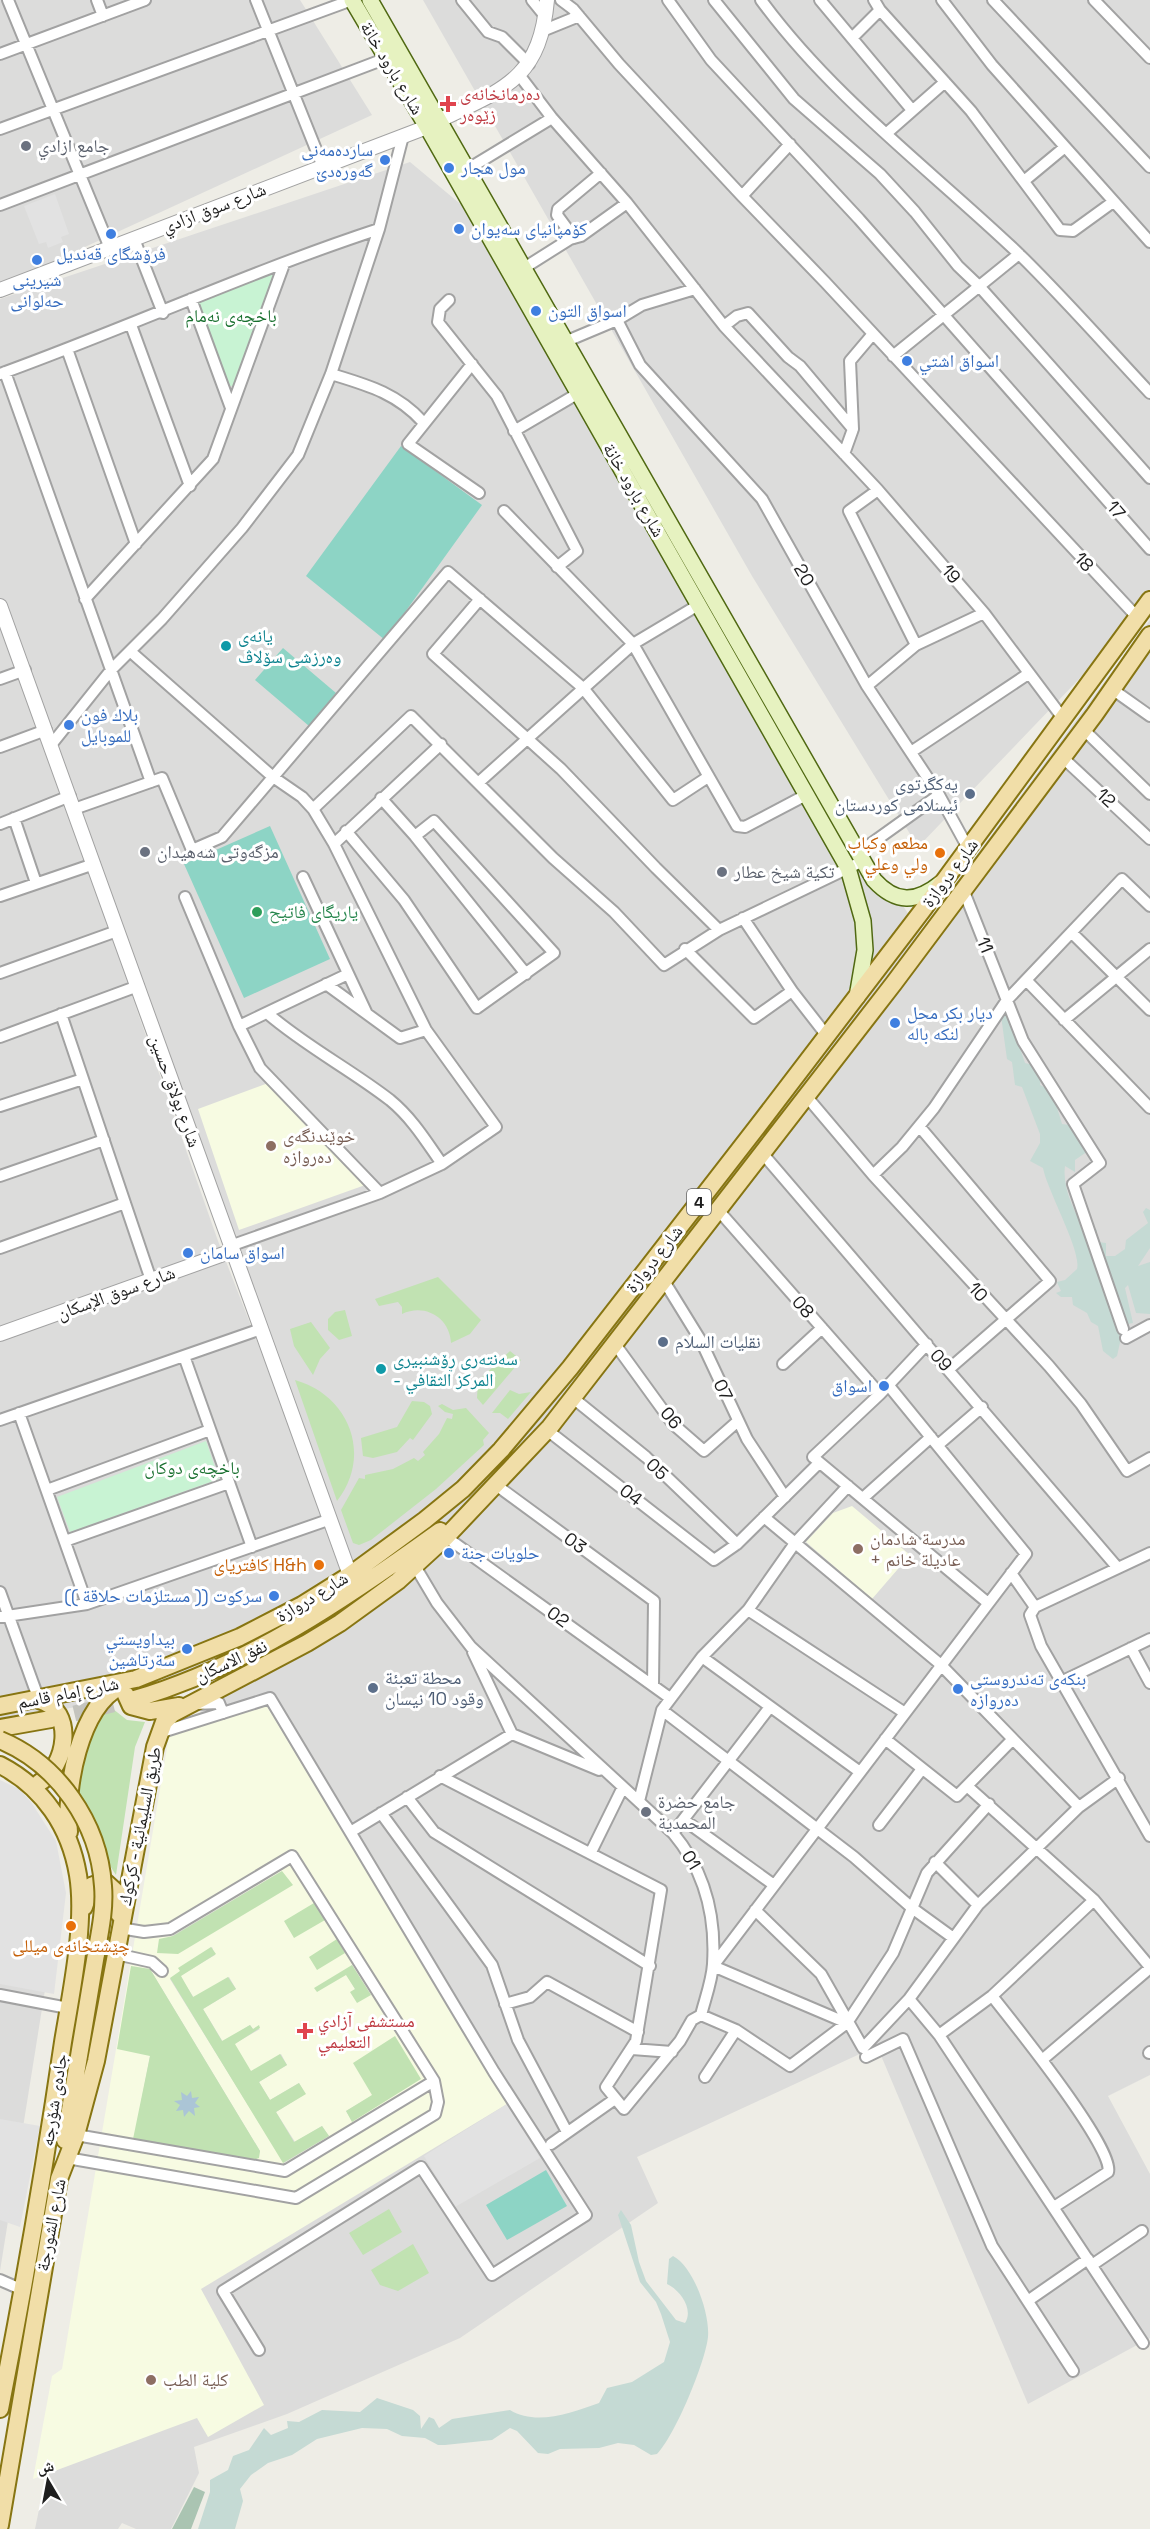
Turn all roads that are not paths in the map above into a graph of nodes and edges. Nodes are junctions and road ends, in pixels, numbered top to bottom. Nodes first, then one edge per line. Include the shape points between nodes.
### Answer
1 (8, 0) edge
2 (97, 0) edge
3 (145, 0) edge
4 (256, 0) edge
5 (352, 0) edge
6 (370, 0) edge
7 (462, 0) edge
8 (532, 0) edge
9 (547, 0) edge
10 (561, 0) edge
11 (668, 0) edge
12 (714, 0) edge
13 (761, 0) edge
14 (820, 0) edge
15 (874, 0) edge
16 (942, 0) edge
17 (993, 0) edge
18 (1094, 0) edge
19 (880, 10) junction
20 (104, 16) junction
21 (546, 16) junction
22 (579, 16) junction
23 (267, 29) junction
24 (542, 31) junction
25 (852, 38) junction
26 (26, 44) junction
27 (0, 54) edge
28 (387, 58) junction
29 (1150, 58) edge
30 (529, 64) junction
31 (520, 76) junction
32 (945, 82) junction
33 (293, 94) junction
34 (53, 109) junction
35 (912, 110) junction
36 (552, 118) junction
37 (434, 124) junction
38 (0, 129) edge
39 (887, 133) junction
40 (402, 136) junction
41 (790, 144) junction
42 (1065, 147) junction
43 (323, 167) junction
44 (1150, 167) edge
45 (468, 168) junction
46 (601, 172) junction
47 (81, 176) junction
48 (1023, 181) junction
49 (742, 196) junction
50 (1113, 202) junction
51 (627, 203) junction
52 (0, 205) edge
53 (379, 229) junction
54 (574, 238) junction
55 (134, 239) junction
56 (1150, 242) edge
57 (110, 248) junction
58 (1019, 254) junction
59 (284, 264) junction
60 (524, 268) junction
61 (979, 286) junction
62 (695, 289) junction
63 (0, 290) edge
64 (191, 299) junction
65 (449, 300) dead end
66 (539, 309) junction
67 (163, 313) junction
68 (943, 314) junction
69 (617, 320) junction
70 (131, 325) junction
71 (724, 326) junction
72 (873, 335) junction
73 (567, 341) junction
74 (67, 349) junction
75 (893, 356) junction
76 (471, 364) junction
77 (2, 373) edge
78 (331, 374) junction
79 (1148, 390) edge
80 (577, 394) junction
81 (231, 408) junction
82 (423, 422) junction
83 (853, 429) junction
84 (514, 431) junction
85 (844, 454) junction
86 (1150, 478) edge
87 (190, 486) junction
88 (878, 490) junction
89 (479, 493) dead end
90 (504, 511) dead end
91 (136, 544) junction
92 (1150, 549) edge
93 (557, 567) junction
94 (85, 599) junction
95 (480, 599) junction
96 (1150, 600) edge
97 (700, 603) junction
98 (0, 606) edge
99 (984, 613) junction
100 (1137, 617) junction
101 (3, 622) edge
102 (1150, 635) edge
103 (633, 644) junction
104 (916, 645) junction
105 (131, 652) junction
106 (25, 670) junction
107 (111, 670) junction
108 (1028, 674) junction
109 (0, 680) edge
110 (867, 686) junction
111 (583, 688) junction
112 (1112, 689) junction
113 (1150, 716) edge
114 (1062, 717) junction
115 (1083, 729) junction
116 (46, 730) junction
117 (529, 738) junction
118 (441, 744) junction
119 (51, 745) junction
120 (0, 747) edge
121 (911, 752) junction
122 (1062, 757) junction
123 (273, 777) junction
124 (708, 777) junction
125 (151, 782) junction
126 (478, 783) junction
127 (1150, 794) edge
128 (806, 795) junction
129 (939, 795) junction
130 (381, 798) junction
131 (72, 803) junction
132 (313, 809) junction
133 (14, 818) junction
134 (0, 824) edge
135 (346, 831) junction
136 (415, 836) junction
137 (1150, 839) edge
138 (334, 844) junction
139 (968, 848) junction
140 (860, 857) junction
141 (94, 864) junction
142 (848, 868) junction
143 (303, 877) dead end
144 (945, 879) junction
145 (36, 884) junction
146 (963, 889) junction
147 (0, 896) edge
148 (185, 897) dead end
149 (1150, 906) edge
150 (743, 918) junction
151 (719, 930) junction
152 (117, 931) junction
153 (1072, 933) junction
154 (1150, 949) edge
155 (685, 950) junction
156 (0, 972) edge
157 (348, 974) junction
158 (526, 974) junction
159 (1118, 977) junction
160 (1027, 981) junction
161 (326, 984) junction
162 (138, 986) junction
163 (792, 991) junction
164 (857, 996) junction
165 (1007, 1000) junction
166 (1150, 1010) edge
167 (267, 1012) junction
168 (61, 1014) junction
169 (367, 1014) junction
170 (1064, 1020) junction
171 (239, 1026) junction
172 (426, 1030) junction
173 (827, 1036) junction
174 (0, 1037) edge
175 (82, 1078) junction
176 (807, 1097) junction
177 (0, 1106) edge
178 (1150, 1108) edge
179 (919, 1126) junction
180 (757, 1128) junction
181 (104, 1140) junction
182 (774, 1140) junction
183 (762, 1154) junction
184 (442, 1164) junction
185 (873, 1175) junction
186 (0, 1176) edge
187 (380, 1192) junction
188 (125, 1203) junction
189 (719, 1211) junction
190 (0, 1248) edge
191 (231, 1249) junction
192 (151, 1280) junction
193 (664, 1281) junction
194 (1004, 1321) junction
195 (1150, 1324) edge
196 (822, 1328) junction
197 (261, 1329) junction
198 (0, 1334) edge
199 (615, 1344) junction
200 (927, 1344) junction
201 (184, 1356) junction
202 (783, 1364) dead end
203 (949, 1369) junction
204 (885, 1390) junction
205 (573, 1398) junction
206 (982, 1407) junction
207 (20, 1413) junction
208 (0, 1420) edge
209 (738, 1421) junction
210 (210, 1430) junction
211 (547, 1430) junction
212 (934, 1441) junction
213 (1150, 1458) edge
214 (819, 1463) junction
215 (229, 1483) junction
216 (848, 1486) junction
217 (47, 1490) junction
218 (490, 1491) junction
219 (785, 1497) junction
220 (862, 1498) junction
221 (470, 1510) junction
222 (764, 1517) junction
223 (328, 1520) junction
224 (446, 1537) junction
225 (65, 1541) junction
226 (795, 1543) junction
227 (736, 1544) junction
228 (252, 1547) junction
229 (1149, 1556) edge
230 (416, 1566) junction
231 (1117, 1567) junction
232 (1011, 1573) junction
233 (350, 1575) junction
234 (0, 1592) edge
235 (988, 1603) junction
236 (87, 1604) junction
237 (1035, 1607) junction
238 (748, 1610) junction
239 (5, 1616) edge
240 (1150, 1639) edge
241 (471, 1647) junction
242 (1131, 1648) junction
243 (702, 1656) junction
244 (940, 1664) junction
245 (156, 1672) junction
246 (136, 1679) junction
247 (1061, 1682) junction
248 (1150, 1683) edge
249 (653, 1685) junction
250 (670, 1698) junction
251 (135, 1699) tunnel mouth
252 (39, 1700) junction
253 (219, 1702) junction
254 (192, 1704) junction
255 (0, 1706) edge
256 (770, 1707) junction
257 (662, 1710) junction
258 (905, 1713) junction
259 (51, 1719) tunnel mouth
260 (162, 1727) junction
261 (0, 1728) edge
262 (512, 1734) junction
263 (885, 1739) junction
264 (0, 1740) edge
265 (1012, 1740) junction
266 (728, 1762) junction
267 (0, 1765) edge
268 (922, 1768) junction
269 (860, 1772) junction
270 (608, 1774) junction
271 (440, 1776) junction
272 (1119, 1778) junction
273 (33, 1786) junction
274 (967, 1786) junction
275 (623, 1787) junction
276 (407, 1797) junction
277 (639, 1802) junction
278 (989, 1804) junction
279 (1079, 1807) junction
280 (381, 1814) junction
281 (684, 1820) junction
282 (879, 1825) dead end
283 (817, 1829) junction
284 (352, 1831) junction
285 (673, 1833) junction
286 (1150, 1836) edge
287 (70, 1845) junction
288 (1037, 1846) junction
289 (591, 1852) junction
290 (935, 1862) junction
291 (774, 1885) junction
292 (1094, 1900) junction
293 (978, 1905) junction
294 (912, 1908) junction
295 (755, 1910) junction
296 (120, 1929) junction
297 (78, 1931) junction
298 (952, 1937) junction
299 (116, 1954) junction
300 (650, 1966) junction
301 (713, 1966) junction
302 (1150, 1967) edge
303 (162, 1971) dead end
304 (0, 1995) edge
305 (992, 1996) junction
306 (909, 1999) junction
307 (505, 2004) junction
308 (68, 2008) junction
309 (701, 2015) junction
310 (847, 2023) junction
311 (736, 2030) junction
312 (879, 2031) junction
313 (638, 2032) junction
314 (939, 2035) junction
315 (886, 2047) junction
316 (632, 2049) junction
317 (672, 2052) junction
318 (866, 2057) dead end
319 (1042, 2060) junction
320 (705, 2077) dead end
321 (434, 2080) junction
322 (615, 2099) junction
323 (567, 2132) junction
324 (76, 2135) junction
325 (551, 2144) dead end
326 (67, 2158) junction
327 (58, 2179) junction
328 (1054, 2207) junction
329 (1142, 2231) dead end
330 (1090, 2262) junction
331 (0, 2280) edge
332 (23, 2290) junction
333 (1029, 2300) junction
334 (1143, 2343) dead end
335 (259, 2350) dead end
336 (1073, 2371) dead end
337 (0, 2409) edge
338 (0, 2525) edge

1 - 26 street
2 - 20 street
3 - 20 street
4 - 23 street
5 - 23 street
5 - 28 main road, شارع بارود خانة
6 - 37 main road, شارع بارود خانة
7 - 30 street via 488,32 502,37
8 - 21 street
9 - 21 street
10 - 22 street, 18
11 - 41 street, 17 via 711,60
12 - 61 street via 794,99 880,174
13 - 39 street via 827,75
14 - 25 street
15 - 19 street
16 - 42 street via 992,65
17 - 44 street
18 - 29 street
19 - 25 street
19 - 32 street
20 - 26 street
21 - 24 street
22 - 24 street
22 - 49 street, 18
23 - 33 street
23 - 34 street
24 - 30 street
25 - 35 street
26 - 27 street
26 - 34 street
28 - 33 street
28 - 37 main road, شارع بارود خانة
30 - 31 street
31 - 36 street, 19
31 - 37 street, شارع سوق ازادي
32 - 35 street
32 - 48 street
33 - 43 street
33 - 47 street
34 - 38 street
34 - 47 street
35 - 39 street
36 - 45 street
36 - 46 street, 19
37 - 40 street, شارع سوق ازادي
37 - 45 main road
37 - 66 main road, شارع بارود خانة
39 - 58 street
40 - 43 street, شارع سوق ازادي
40 - 53 street
41 - 49 street
41 - 68 street, 17
42 - 48 street
42 - 50 street
43 - 55 street, شارع سوق ازادي
45 - 60 main road
46 - 51 street, 19
46 - 54 street via 558,209 557,215
47 - 52 street
47 - 57 street
48 - 50 street via 1052,222 1066,232
49 - 72 street, 18
50 - 56 street
51 - 54 street
51 - 62 street, 19
53 - 59 street
53 - 78 street
54 - 60 street
55 - 57 street, شارع سوق ازادي
55 - 67 street
57 - 63 street, شارع سوق ازادي
58 - 61 street
58 - 79 street
59 - 64 street
59 - 81 street
60 - 66 main road
61 - 68 street
61 - 86 street
62 - 69 street via 642,306
62 - 71 street, 19
64 - 67 street
64 - 81 street
65 - 76 street via 441,309 438,322
66 - 73 main road, شارع بارود خانة
66 - 80 main road, شارع بارود خانة
67 - 70 street
68 - 75 street
68 - 92 street, 17
69 - 73 street
69 - 110 street, 20 via 640,365 762,499
70 - 74 street
70 - 87 street
71 - 83 street via 748,313
71 - 85 street, 19
72 - 75 street, 18
72 - 83 street via 850,361
73 - 140 main road, شارع بارود خانة
74 - 77 street
74 - 91 street
75 - 100 street, 18
76 - 82 street
76 - 84 street via 497,396
77 - 94 street
78 - 82 street via 390,394 409,406
78 - 105 street via 310,430 284,476
80 - 84 street
80 - 97 main road, شارع بارود خانة
81 - 87 street via 213,459
82 - 89 street via 408,444
83 - 85 street
84 - 93 street via 577,551
85 - 88 street, 19
87 - 91 street
88 - 99 street, 19
88 - 104 street via 849,512
90 - 93 street
91 - 94 street
93 - 103 street
94 - 107 street
95 - 111 street
95 - 117 street via 433,654
95 - 123 street via 448,572
96 - 100 main road, شارع دروازة / 4
97 - 103 street
97 - 128 main road, شارع بارود خانة
98 - 101 street, شارع بولاق حسين
99 - 104 street
99 - 108 street, 19
100 - 114 main road, شارع دروازة / 4
101 - 106 street, شارع بولاق حسين
102 - 112 main road, شارع دروازة / 4
103 - 111 street
103 - 124 street
104 - 110 street
105 - 107 street
105 - 123 street
106 - 109 street
106 - 116 street, شارع بولاق حسين
107 - 119 street
107 - 125 street
108 - 114 street, 19
108 - 121 street
110 - 121 street, 20
111 - 117 street
111 - 124 street via 673,800
112 - 113 street
112 - 115 main road, شارع دروازة / 4
114 - 139 main road, شارع دروازة / 4
115 - 122 main road, شارع دروازة / 4
115 - 127 street
116 - 119 street, شارع بولاق حسين
116 - 120 street
117 - 126 street
117 - 151 street
118 - 126 street
118 - 130 street
118 - 132 street via 415,718 407,717
119 - 131 street, شارع بولاق حسين
121 - 129 street, 20
122 - 137 street, 12
122 - 146 main road, شارع دروازة / 4
123 - 125 street via 222,837 192,850 162,778
123 - 132 street
124 - 128 street via 740,828
125 - 131 street
126 - 155 street via 614,912 664,966
128 - 142 main road, شارع بارود خانة
129 - 139 street, 20
129 - 140 street
130 - 135 street
130 - 136 street
131 - 133 street
131 - 141 street, شارع بولاق حسين
132 - 138 street
133 - 134 street
133 - 145 street
135 - 138 street
135 - 158 street via 404,900 477,1008
136 - 158 street
136 - 158 street via 434,821 554,953
138 - 172 street
139 - 144 main road, شارع دروازة / 4
140 - 142 street
140 - 144 main road, شارع بارود خانة via 874,880 894,897 919,896
141 - 145 street
141 - 152 street, شارع بولاق حسين
142 - 150 street
142 - 164 main road, شارع بارود خانة via 863,921 865,950
143 - 157 street
144 - 164 main road, شارع دروازة / 4
145 - 147 street
146 - 165 street, 11
146 - 176 main road, شارع دروازة / 4
148 - 171 street
149 - 153 street via 1122,879
150 - 151 street
150 - 163 street
151 - 155 street
152 - 156 street
152 - 162 street, شارع بولاق حسين
153 - 159 street
153 - 160 street
154 - 159 street
155 - 163 street via 754,1018
157 - 161 street
157 - 169 street
159 - 166 street
159 - 170 street
160 - 165 street
160 - 170 street
161 - 167 street
161 - 169 street
162 - 168 street
162 - 191 street, شارع بولاق حسين
163 - 173 street
164 - 173 main road, شارع دروازة / 4
165 - 179 street
165 - 195 street, 11 via 1023,1041 1100,1163 1073,1184 1124,1334
167 - 171 street
167 - 184 street via 291,1034 391,1101 413,1122
168 - 174 street
168 - 175 street
169 - 172 street via 400,1038
170 - 178 street
171 - 187 street via 260,1068
172 - 184 street via 496,1127
173 - 180 main road, شارع دروازة / 4
175 - 177 street
175 - 181 street
176 - 182 main road, شارع دروازة / 4
176 - 185 street, 10
179 - 185 street
179 - 194 street via 1050,1281
180 - 182 main road
180 - 233 main road, شارع دروازة / 4 via 501,1450 444,1505
181 - 186 street
181 - 188 street
182 - 183 main road, شارع دروازة / 4
183 - 189 main road, شارع دروازة / 4
183 - 200 street, 09
184 - 187 street
185 - 194 street, 10
187 - 191 street
188 - 190 street
188 - 192 street
189 - 193 main road, شارع دروازة / 4
189 - 196 street, 08
191 - 192 street, شارع سوق الإسكان
191 - 197 street, شارع بولاق حسين
192 - 198 street, شارع سوق الإسكان
193 - 199 main road, شارع دروازة / 4
193 - 209 street, 07 via 701,1341
194 - 203 street
194 - 213 street, 10 via 1081,1404 1127,1471
196 - 202 street
196 - 204 street, 08
197 - 201 street
197 - 223 street, شارع بولاق حسين
199 - 205 main road, شارع دروازة / 4
199 - 209 street, 06 via 674,1424 704,1451
200 - 203 street, 09
200 - 204 street
201 - 207 street
201 - 210 street
203 - 206 street, 09
204 - 212 street, 08
204 - 214 street via 813,1457
205 - 211 main road, شارع دروازة / 4
205 - 227 street, 05 via 646,1457
206 - 212 street
206 - 231 street, 09
207 - 208 street
207 - 217 street
209 - 219 street, 07
210 - 215 street
210 - 217 street
211 - 218 main road, شارع دروازة / 4
211 - 227 street, 04 via 714,1560
212 - 220 street
212 - 232 street, 08 via 1026,1554
214 - 216 street
214 - 219 street
215 - 225 street
215 - 228 street
216 - 220 street
216 - 226 street
217 - 225 street
218 - 221 main road
218 - 249 street, 03 via 654,1601
219 - 222 street
220 - 235 street
221 - 224 main road
221 - 251 main road, نفق الاسكان via 350,1595 278,1639 199,1677
222 - 226 street
222 - 227 street
223 - 228 street
223 - 233 street, شارع بولاق حسين
224 - 230 main road
224 - 249 street, 02
225 - 236 street
226 - 238 street
226 - 244 street
228 - 236 street
229 - 231 street
230 - 241 street, 01 via 437,1603
230 - 253 main road via 340,1623
231 - 237 street
232 - 235 street
232 - 237 street
233 - 245 main road, شارع دروازة / 4 via 261,1627
234 - 239 street
235 - 244 street
236 - 239 street
237 - 247 street via 1030,1615 1035,1635
238 - 243 street
238 - 258 street
239 - 252 street
240 - 242 street
241 - 262 street
241 - 270 street, 01
242 - 247 street
242 - 248 street
243 - 250 street
243 - 256 street
244 - 258 street
244 - 265 street
245 - 246 main road, شارع دروازة / 4
245 - 254 main road via 129,1688 126,1697 131,1706 150,1711
246 - 252 main road, شارع إمام قاسم
246 - 287 main road via 105,1696 86,1730 70,1788
247 - 272 street
249 - 250 street, 02
250 - 257 street
252 - 255 main road, شارع إمام قاسم
252 - 273 main road via 57,1711 63,1745 54,1770
253 - 254 main road
253 - 260 street
253 - 284 street via 270,1698
254 - 260 main road
256 - 266 street
256 - 269 street
257 - 266 street
257 - 277 street
258 - 263 street
259 - 261 main road
260 - 296 main road, طريق السليمانية - كركوك
262 - 270 street
262 - 271 street
263 - 268 street
263 - 269 street
264 - 327 main road, bridge via 52,1775 73,1800 91,1832 103,1886 96,1954
265 - 274 street
265 - 279 street
266 - 281 street
266 - 283 street
267 - 273 main road
268 - 274 street via 957,1796
268 - 282 street
269 - 283 street
270 - 275 street, 01
271 - 276 street
271 - 289 street
272 - 279 street
272 - 286 street
273 - 287 main road via 57,1816
274 - 278 street
275 - 277 street, 01
275 - 289 street
276 - 280 street
276 - 300 street via 434,1832
277 - 285 street, 01
278 - 288 street
278 - 290 street
279 - 288 street
280 - 284 street
280 - 307 street via 492,1965
281 - 285 street
281 - 291 street
283 - 291 street
283 - 294 street
284 - 335 street via 494,2072 586,2215 492,2275 421,2167 223,2291
285 - 301 street, 01 via 692,1857 707,1893
287 - 297 main road via 79,1885
288 - 292 street
288 - 293 street
289 - 300 street via 661,1890
290 - 293 street
290 - 294 street
291 - 295 street
292 - 302 street
292 - 305 street
293 - 298 street
294 - 298 street
294 - 310 street via 882,1973
295 - 301 street
295 - 310 street via 821,1974
296 - 297 main road via 117,1897 104,1881 89,1890
296 - 299 main road, شارع الشورجة
296 - 321 street via 170,1929 292,1856
297 - 308 main road, جادەی شۆرجە
298 - 306 street
299 - 303 street via 152,1962
299 - 324 main road, شارع الشورجة via 96,2061
300 - 313 street
301 - 309 street, 01
301 - 310 street
302 - 319 street
304 - 308 street
305 - 314 street
305 - 319 street
306 - 312 street
306 - 314 street
307 - 313 street via 530,1996 547,1982
307 - 323 street via 518,2040
308 - 332 main road, جادەی شۆرجە
309 - 311 street
309 - 317 street, 01 via 692,2020
310 - 311 street via 790,2066
310 - 312 street via 862,2048
311 - 320 street
312 - 315 street
313 - 316 street
314 - 328 street
315 - 318 street
315 - 333 street via 903,2039 992,2246
316 - 317 street
316 - 322 street via 606,2088
317 - 322 street, 01 via 624,2109
319 - 328 street via 1109,2164 1108,2172
321 - 324 street via 285,2171
321 - 326 street via 438,2102 435,2114 296,2198
322 - 323 street
323 - 325 street
324 - 326 main road, شارع الشورجة
326 - 327 main road, شارع الشورجة
327 - 338 main road, شارع الشورجة
328 - 330 street
329 - 330 street
330 - 333 street
330 - 334 street
331 - 332 street
332 - 337 main road, جادەی شۆرجە
333 - 336 street

